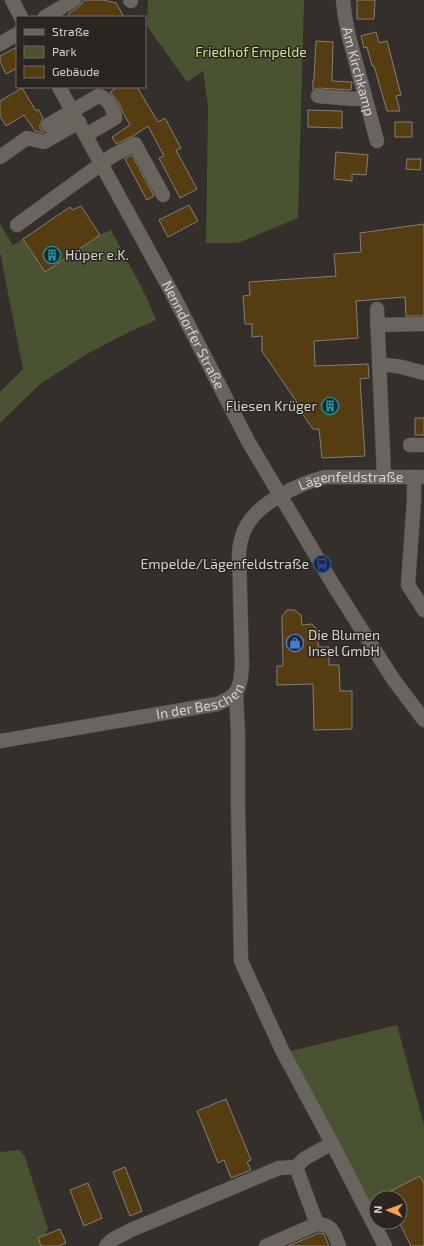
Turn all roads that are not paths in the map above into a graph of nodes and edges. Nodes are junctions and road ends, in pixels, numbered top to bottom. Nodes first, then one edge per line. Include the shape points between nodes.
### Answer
1 (12, 0) edge
2 (74, 0) edge
3 (343, 0) edge
4 (20, 16) edge
5 (47, 16) edge
6 (16, 35) edge
7 (0, 44) edge
8 (60, 88) edge
9 (318, 96) dead end
10 (366, 98) junction
11 (76, 116) junction
12 (48, 125) dead end
13 (86, 135) junction
14 (377, 141) dead end
15 (0, 157) edge
16 (102, 164) junction
17 (163, 195) dead end
18 (17, 225) dead end
19 (377, 309) dead end
20 (424, 324) edge
21 (377, 325) junction
22 (379, 365) junction
23 (424, 373) edge
24 (410, 445) dead end
25 (424, 446) edge
26 (384, 477) junction
27 (419, 477) edge
28 (280, 496) junction
29 (424, 610) edge
30 (236, 692) junction
31 (424, 720) edge
32 (0, 741) edge
33 (332, 1143) junction
34 (296, 1167) junction
35 (317, 1224) junction
36 (106, 1246) edge
37 (266, 1246) edge
38 (339, 1246) edge
39 (385, 1246) edge

1 - 4 street
2 - 5 street
3 - 10 street, Am Kirchkamp
6 - 7 street
8 - 11 street, Nenndorfer Straße
9 - 10 street
10 - 14 street, Am Kirchkamp
11 - 12 street
11 - 13 street, Nenndorfer Straße
11 - 13 street via 98,96 106,100 115,112 115,118
11 - 15 street via 44,142 28,138
13 - 16 street, Nenndorfer Straße
16 - 17 street via 135,144
16 - 18 street
16 - 28 street, Nenndorfer Straße via 239,424
19 - 21 street
20 - 21 street
21 - 22 street
22 - 23 street via 403,367
22 - 26 street
24 - 25 street
26 - 27 street, Lägenfeldstraße
26 - 28 street, Lägenfeldstraße via 325,477 292,488
27 - 29 street via 414,500 408,584
28 - 30 street, In der Beschen via 255,513 242,535 239,552 242,666
28 - 31 street, Nenndorfer Straße via 393,679
30 - 32 street, In der Beschen via 229,699 217,704
30 - 33 street via 241,962 283,1052
33 - 34 street via 304,1159
33 - 39 street
34 - 35 street
34 - 36 street via 279,1168 131,1230
35 - 37 street
35 - 38 street via 332,1230

